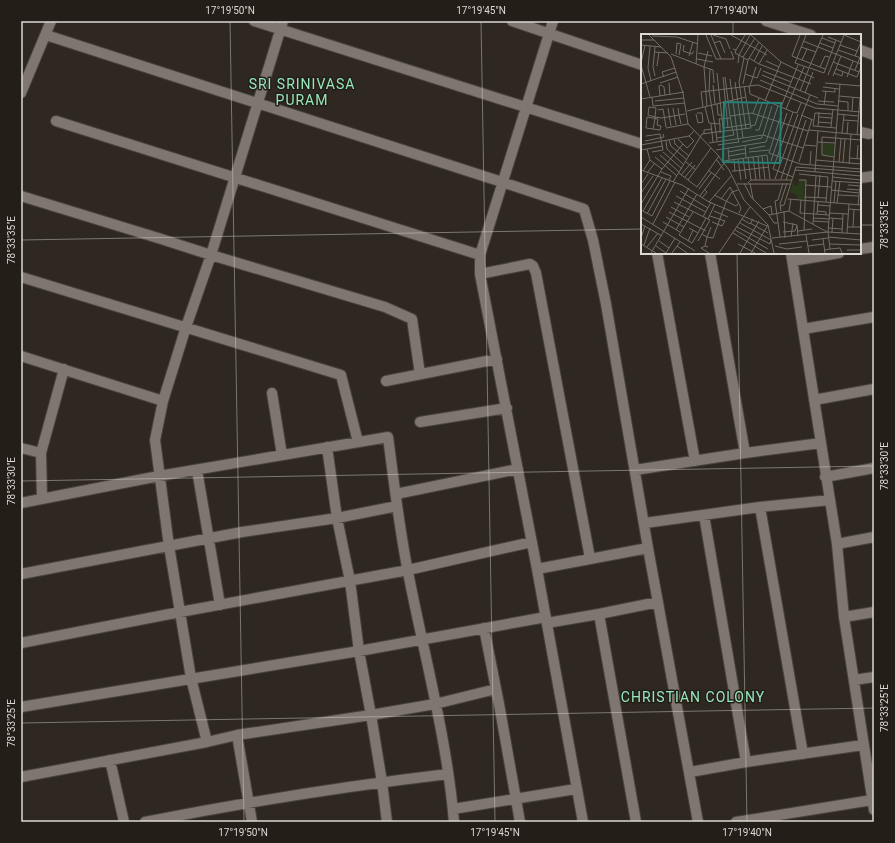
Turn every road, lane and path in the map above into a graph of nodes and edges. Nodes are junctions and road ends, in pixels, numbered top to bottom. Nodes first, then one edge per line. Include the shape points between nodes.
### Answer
1 (51, 21) edge
2 (254, 21) edge
3 (512, 21) edge
4 (553, 21) edge
5 (766, 21) edge
6 (282, 25) edge
7 (789, 28) edge
8 (549, 32) junction
9 (808, 34) edge
10 (46, 35) junction
11 (861, 50) edge
12 (874, 55) edge
13 (641, 64) edge
14 (23, 79) edge
15 (21, 93) edge
16 (259, 103) junction
17 (525, 107) junction
18 (56, 121) dead end
19 (641, 144) edge
20 (874, 176) edge
21 (235, 178) junction
22 (861, 178) edge
23 (502, 182) junction
24 (21, 196) edge
25 (874, 247) edge
26 (861, 249) edge
27 (656, 254) edge
28 (710, 254) edge
29 (827, 254) edge
30 (211, 255) junction
31 (480, 255) junction
32 (792, 257) edge
33 (480, 274) junction
34 (21, 277) edge
35 (874, 317) edge
36 (186, 327) junction
37 (803, 329) junction
38 (21, 356) edge
39 (497, 359) junction
40 (64, 369) junction
41 (420, 374) junction
42 (386, 381) dead end
43 (874, 389) edge
44 (272, 393) dead end
45 (814, 400) junction
46 (163, 401) junction
47 (507, 408) junction
48 (420, 422) dead end
49 (358, 442) junction
50 (821, 443) junction
51 (327, 447) junction
52 (21, 448) edge
53 (41, 453) junction
54 (745, 453) junction
55 (282, 455) junction
56 (695, 461) junction
57 (874, 468) edge
58 (518, 469) junction
59 (197, 470) junction
60 (635, 470) junction
61 (159, 476) junction
62 (825, 477) junction
63 (396, 494) junction
64 (42, 499) junction
65 (830, 500) junction
66 (21, 504) edge
67 (397, 506) junction
68 (760, 507) junction
69 (704, 515) junction
70 (337, 518) junction
71 (645, 523) junction
72 (874, 537) edge
73 (208, 538) junction
74 (532, 542) junction
75 (837, 544) junction
76 (169, 546) junction
77 (648, 548) junction
78 (590, 558) junction
79 (538, 569) junction
80 (408, 570) junction
81 (21, 574) edge
82 (350, 581) junction
83 (658, 602) junction
84 (220, 604) junction
85 (180, 612) junction
86 (874, 612) edge
87 (600, 614) junction
88 (844, 618) junction
89 (546, 620) junction
90 (484, 628) junction
91 (422, 639) junction
92 (21, 643) edge
93 (359, 651) junction
94 (874, 677) edge
95 (191, 678) junction
96 (854, 680) junction
97 (496, 689) junction
98 (435, 704) junction
99 (21, 707) edge
100 (371, 715) junction
101 (237, 735) junction
102 (207, 742) junction
103 (863, 745) junction
104 (803, 754) junction
105 (110, 760) junction
106 (746, 762) junction
107 (690, 772) junction
108 (448, 774) junction
109 (21, 777) edge
110 (382, 782) junction
111 (576, 789) junction
112 (516, 799) junction
113 (872, 800) junction
114 (249, 802) junction
115 (453, 809) junction
116 (874, 810) edge
117 (124, 822) edge
118 (145, 822) edge
119 (252, 822) edge
120 (387, 822) edge
121 (454, 822) edge
122 (520, 822) edge
123 (583, 822) edge
124 (636, 822) edge
125 (698, 822) edge
126 (736, 822) edge

1 - 10 street
2 - 6 street
3 - 8 street
4 - 8 street
5 - 7 street
6 - 16 street
6 - 17 street
7 - 9 street
8 - 13 street
8 - 17 street
10 - 14 street
10 - 16 street
11 - 12 street
14 - 15 street
16 - 21 street
16 - 23 street
17 - 19 street
17 - 23 street
18 - 21 street
20 - 22 street
21 - 30 street
21 - 31 street
23 - 31 street
23 - 60 street via 584,209 603,290
24 - 30 street
25 - 26 street
27 - 56 street
28 - 54 street
29 - 32 street
30 - 36 street
30 - 41 street via 385,307 412,318
31 - 33 street
32 - 37 street
33 - 39 street
33 - 78 street via 530,264 536,273
34 - 36 street
35 - 37 street
36 - 46 street
36 - 49 street via 341,375
37 - 45 street
38 - 40 street
39 - 41 street
39 - 47 street
40 - 46 street
40 - 53 street
41 - 42 street
43 - 45 street
44 - 55 street
45 - 50 street
46 - 61 street via 155,440
47 - 48 street
47 - 58 street
49 - 51 street
49 - 63 street via 388,437
50 - 54 street
50 - 62 street
51 - 55 street
51 - 70 street
52 - 53 street
53 - 64 street
54 - 56 street
55 - 59 street
56 - 60 street
57 - 62 street
58 - 63 street
58 - 74 street
59 - 61 street
59 - 73 street
60 - 71 street
61 - 64 street
61 - 76 street
62 - 65 street
63 - 67 street
64 - 66 street
65 - 68 street
65 - 75 street
67 - 70 street
67 - 80 street
68 - 69 street
68 - 104 street
69 - 71 street
69 - 106 street
70 - 73 street
70 - 82 street
71 - 77 street
72 - 75 street
73 - 76 street
73 - 84 street
74 - 79 street
74 - 80 street
75 - 88 street
76 - 81 street
76 - 85 street
77 - 78 street
77 - 83 street
78 - 79 street
79 - 89 street
80 - 82 street
80 - 91 street
82 - 84 street
82 - 93 street
83 - 87 street
83 - 107 street
84 - 85 street
85 - 92 street
85 - 95 street
86 - 88 street
87 - 89 street
87 - 124 street
88 - 96 street
89 - 90 street
89 - 111 street
90 - 91 street
90 - 97 street
91 - 93 street
91 - 98 street
93 - 95 street
93 - 100 street
94 - 96 street
95 - 99 street
95 - 102 street
96 - 103 street
97 - 98 street
97 - 112 street
98 - 100 street
98 - 108 street
100 - 101 street
100 - 110 street
101 - 102 street
101 - 114 street
102 - 105 street
103 - 104 street
103 - 113 street
104 - 106 street
105 - 109 street
105 - 117 street
106 - 107 street
107 - 125 street
108 - 110 street
108 - 115 street
110 - 114 street
110 - 120 street
111 - 112 street
111 - 123 street
112 - 115 street
112 - 122 street
113 - 116 street
113 - 126 street
114 - 118 street
114 - 119 street
115 - 121 street

